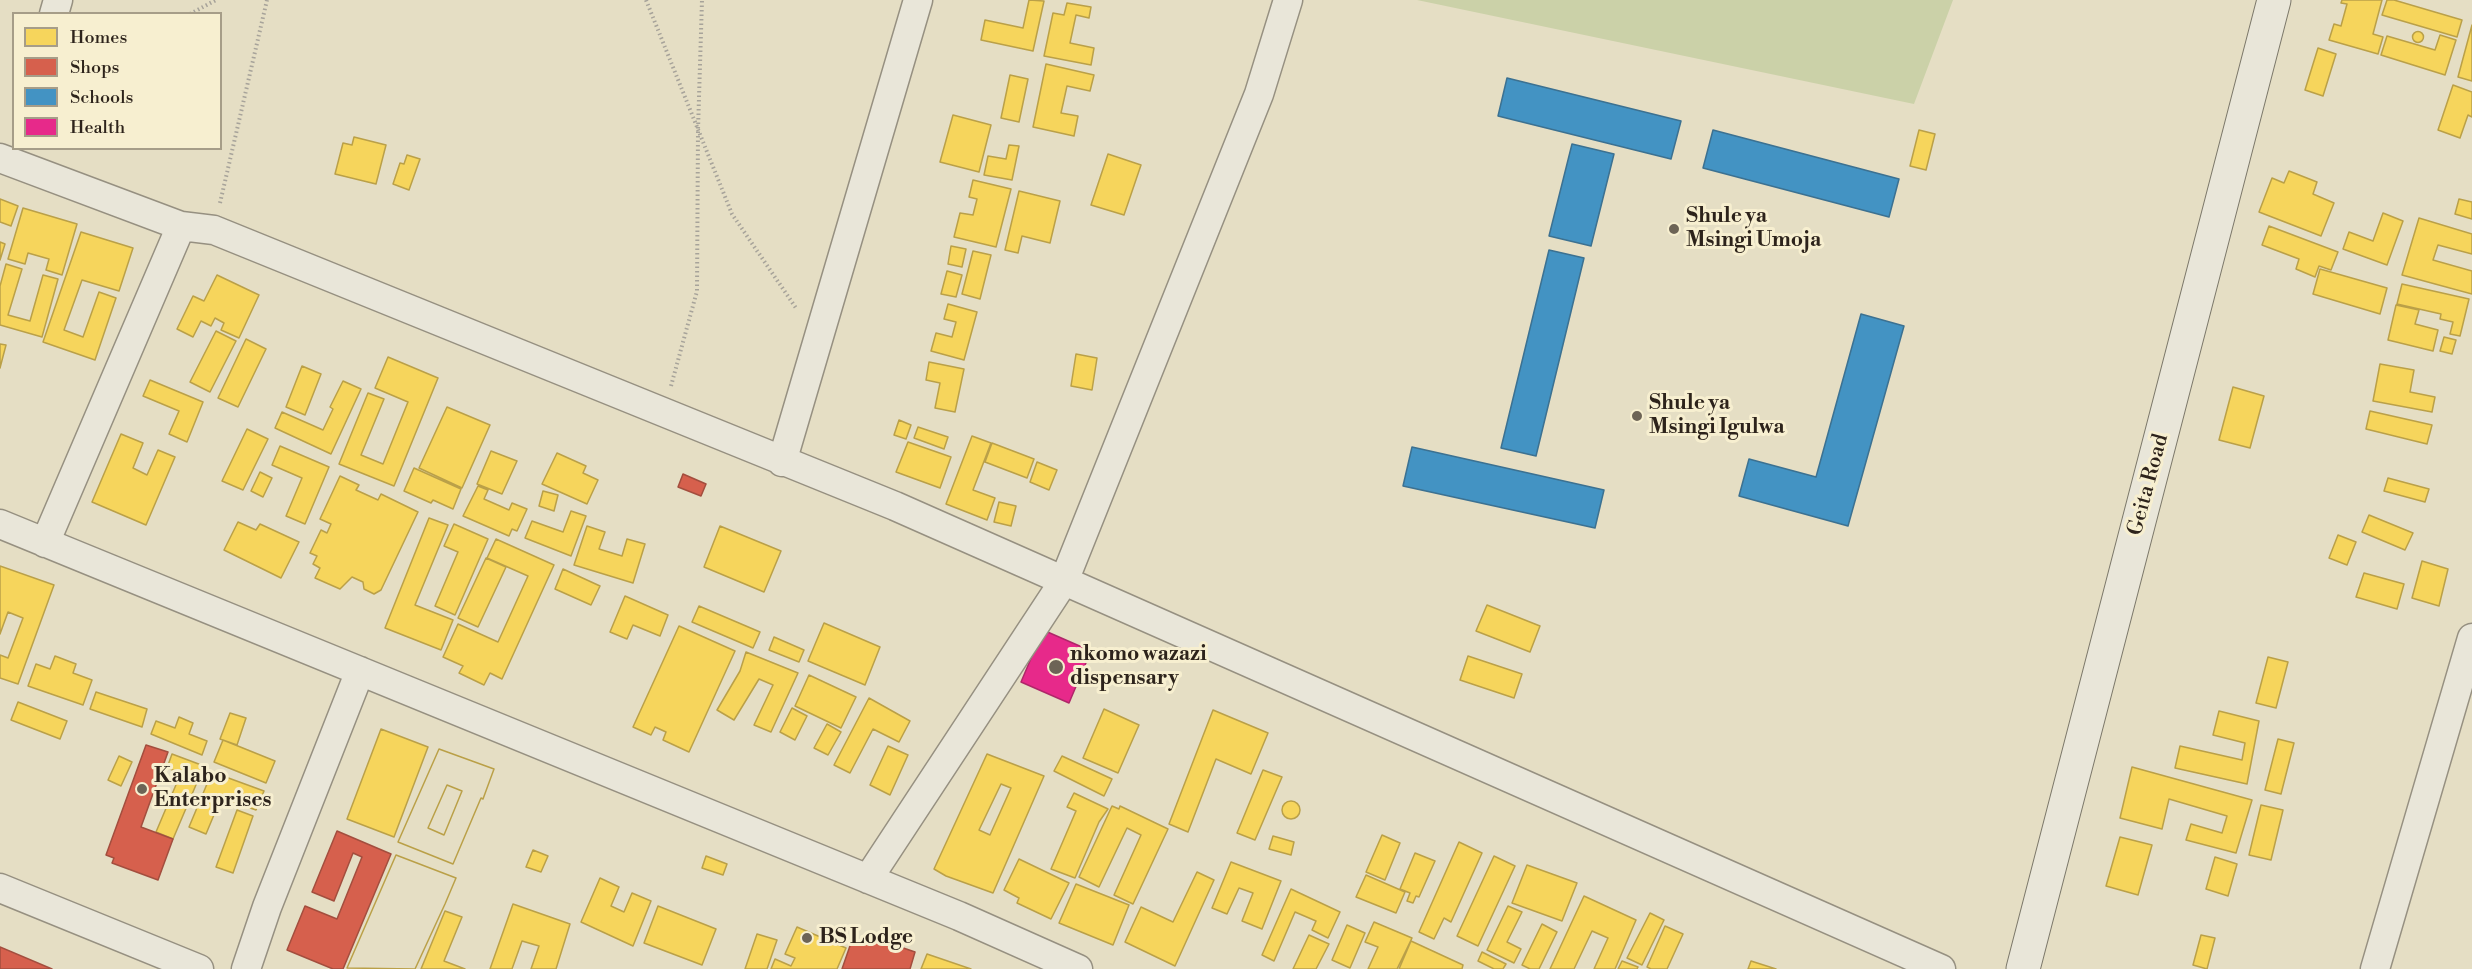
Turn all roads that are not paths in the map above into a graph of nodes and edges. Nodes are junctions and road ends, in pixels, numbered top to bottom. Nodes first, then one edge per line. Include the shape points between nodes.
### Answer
1 (918, 0) edge
2 (1288, 0) edge
3 (2274, 0) edge
4 (0, 158) edge
5 (28, 159) edge
6 (181, 226) junction
7 (782, 462) junction
8 (0, 524) edge
9 (45, 543) junction
10 (1064, 581) junction
11 (2472, 638) edge
12 (360, 671) junction
13 (868, 879) junction
14 (0, 888) edge
15 (199, 969) edge
16 (246, 969) edge
17 (1078, 969) edge
18 (1941, 969) edge
19 (2023, 969) edge
20 (2374, 969) edge

1 - 7 street
2 - 10 street via 1259,94
3 - 19 main road, Geita Road
4 - 5 street
5 - 6 street
6 - 7 street via 214,230
6 - 9 street
7 - 10 street via 895,506
8 - 9 street
9 - 12 street
10 - 13 street
10 - 18 street
11 - 20 street
12 - 13 street
12 - 16 street
13 - 17 street
14 - 15 street

